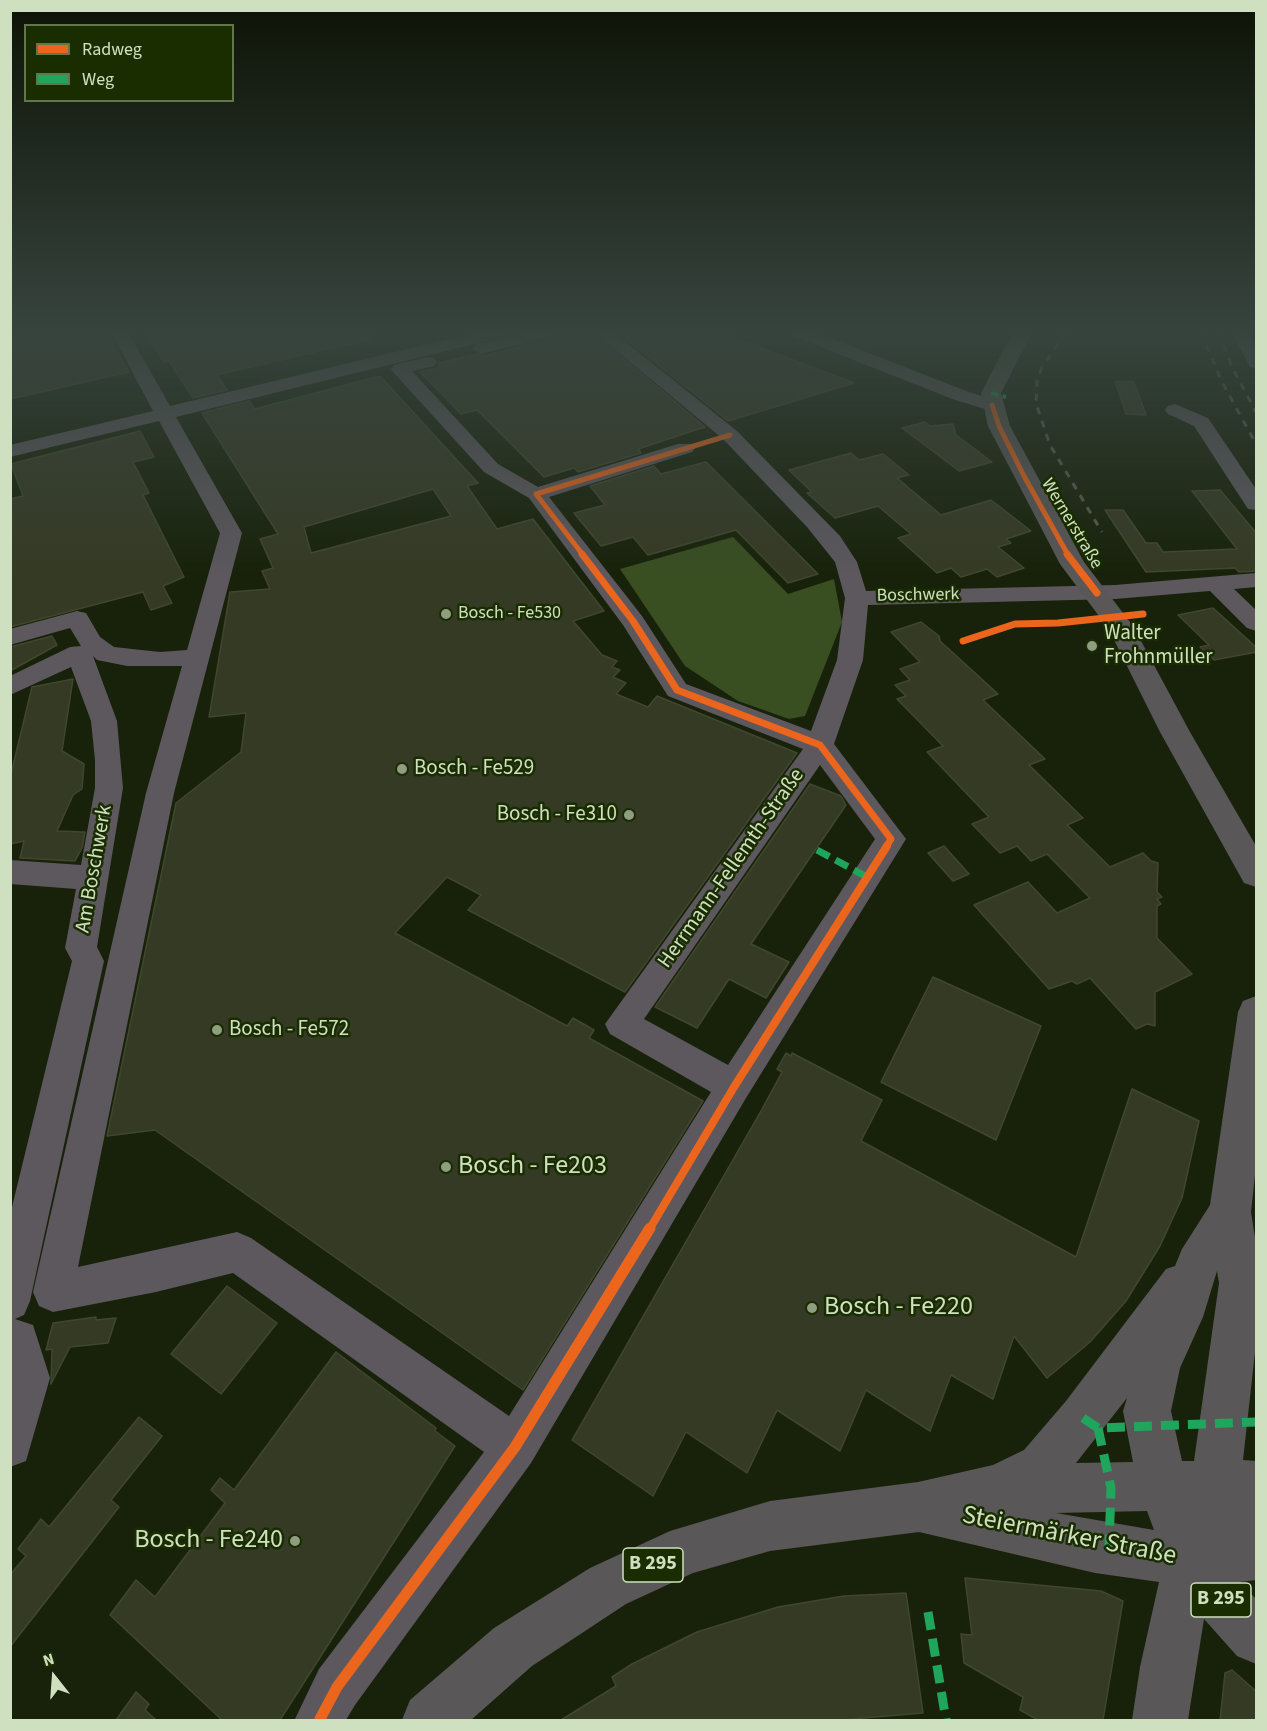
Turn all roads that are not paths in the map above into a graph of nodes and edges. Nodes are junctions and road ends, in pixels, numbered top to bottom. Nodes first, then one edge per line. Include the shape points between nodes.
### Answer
1 (167, 413) edge
2 (440, 413) edge
3 (702, 413) edge
4 (995, 413) edge
5 (1181, 413) edge
6 (162, 414) junction
7 (730, 435) junction
8 (10, 451) edge
9 (536, 494) junction
10 (1257, 504) edge
11 (1257, 580) edge
12 (1216, 584) junction
13 (1097, 593) junction
14 (857, 598) junction
15 (1257, 623) edge
16 (10, 637) edge
17 (197, 657) junction
18 (10, 687) edge
19 (820, 746) junction
20 (10, 872) edge
21 (1257, 874) edge
22 (94, 878) junction
23 (1257, 1012) edge
24 (734, 1087) junction
25 (1230, 1212) junction
26 (1197, 1264) junction
27 (1241, 1282) junction
28 (10, 1301) edge
29 (10, 1339) edge
30 (1257, 1354) edge
31 (10, 1445) edge
32 (515, 1447) junction
33 (1163, 1487) junction
34 (998, 1489) junction
35 (1243, 1492) edge
36 (918, 1507) junction
37 (1257, 1556) edge
38 (1190, 1559) junction
39 (1257, 1637) edge
40 (320, 1719) dead end
41 (430, 1720) edge
42 (1160, 1720) edge

1 - 6 street
2 - 9 street via 491,468
3 - 7 street, Herrmann-Fellemth-Straße
4 - 13 main road, Wernerstraße via 1073,564
5 - 10 street via 1201,422
6 - 8 street
6 - 17 street via 231,533
7 - 9 street
7 - 14 street, Herrmann-Fellemth-Straße via 832,541 846,562
9 - 19 street via 633,621 677,690
11 - 12 street, Boschwerk
12 - 13 street, Boschwerk
12 - 15 street
13 - 14 street, Boschwerk
13 - 21 main road, Wernerstraße via 1141,663 1175,732
14 - 19 street, Herrmann-Fellemth-Straße via 850,660
16 - 17 street via 77,618 90,642 106,654 160,660
17 - 32 street via 160,793 53,1292 237,1252
18 - 22 street, Am Boschwerk via 80,653 104,722 110,760 105,820
19 - 24 street via 891,839
19 - 24 street, Herrmann-Fellemth-Straße via 622,1024
20 - 22 street
22 - 28 street, Am Boschwerk via 81,948 88,961
23 - 25 main road
24 - 32 street
25 - 26 main road
25 - 27 main road
26 - 33 main road via 1182,1317 1158,1365 1147,1411
26 - 34 main road via 1083,1418 1041,1467
27 - 30 main road
27 - 35 main road
29 - 31 street via 18,1340 29,1378
32 - 40 street via 337,1687
33 - 34 main road, Steiermärker Straße / B 295
33 - 35 main road, Steiermärker Straße / B 295
33 - 38 main road
34 - 36 main road, Steiermärker Straße / B 295
35 - 38 main road
36 - 38 main road, Steiermärker Straße / B 295 via 1095,1546
36 - 41 main road, Steiermärker Straße / B 295 via 770,1526 688,1549 608,1586 513,1647
37 - 38 main road, Steiermärker Straße
38 - 39 main road, B 295 via 1220,1599
38 - 42 main road

